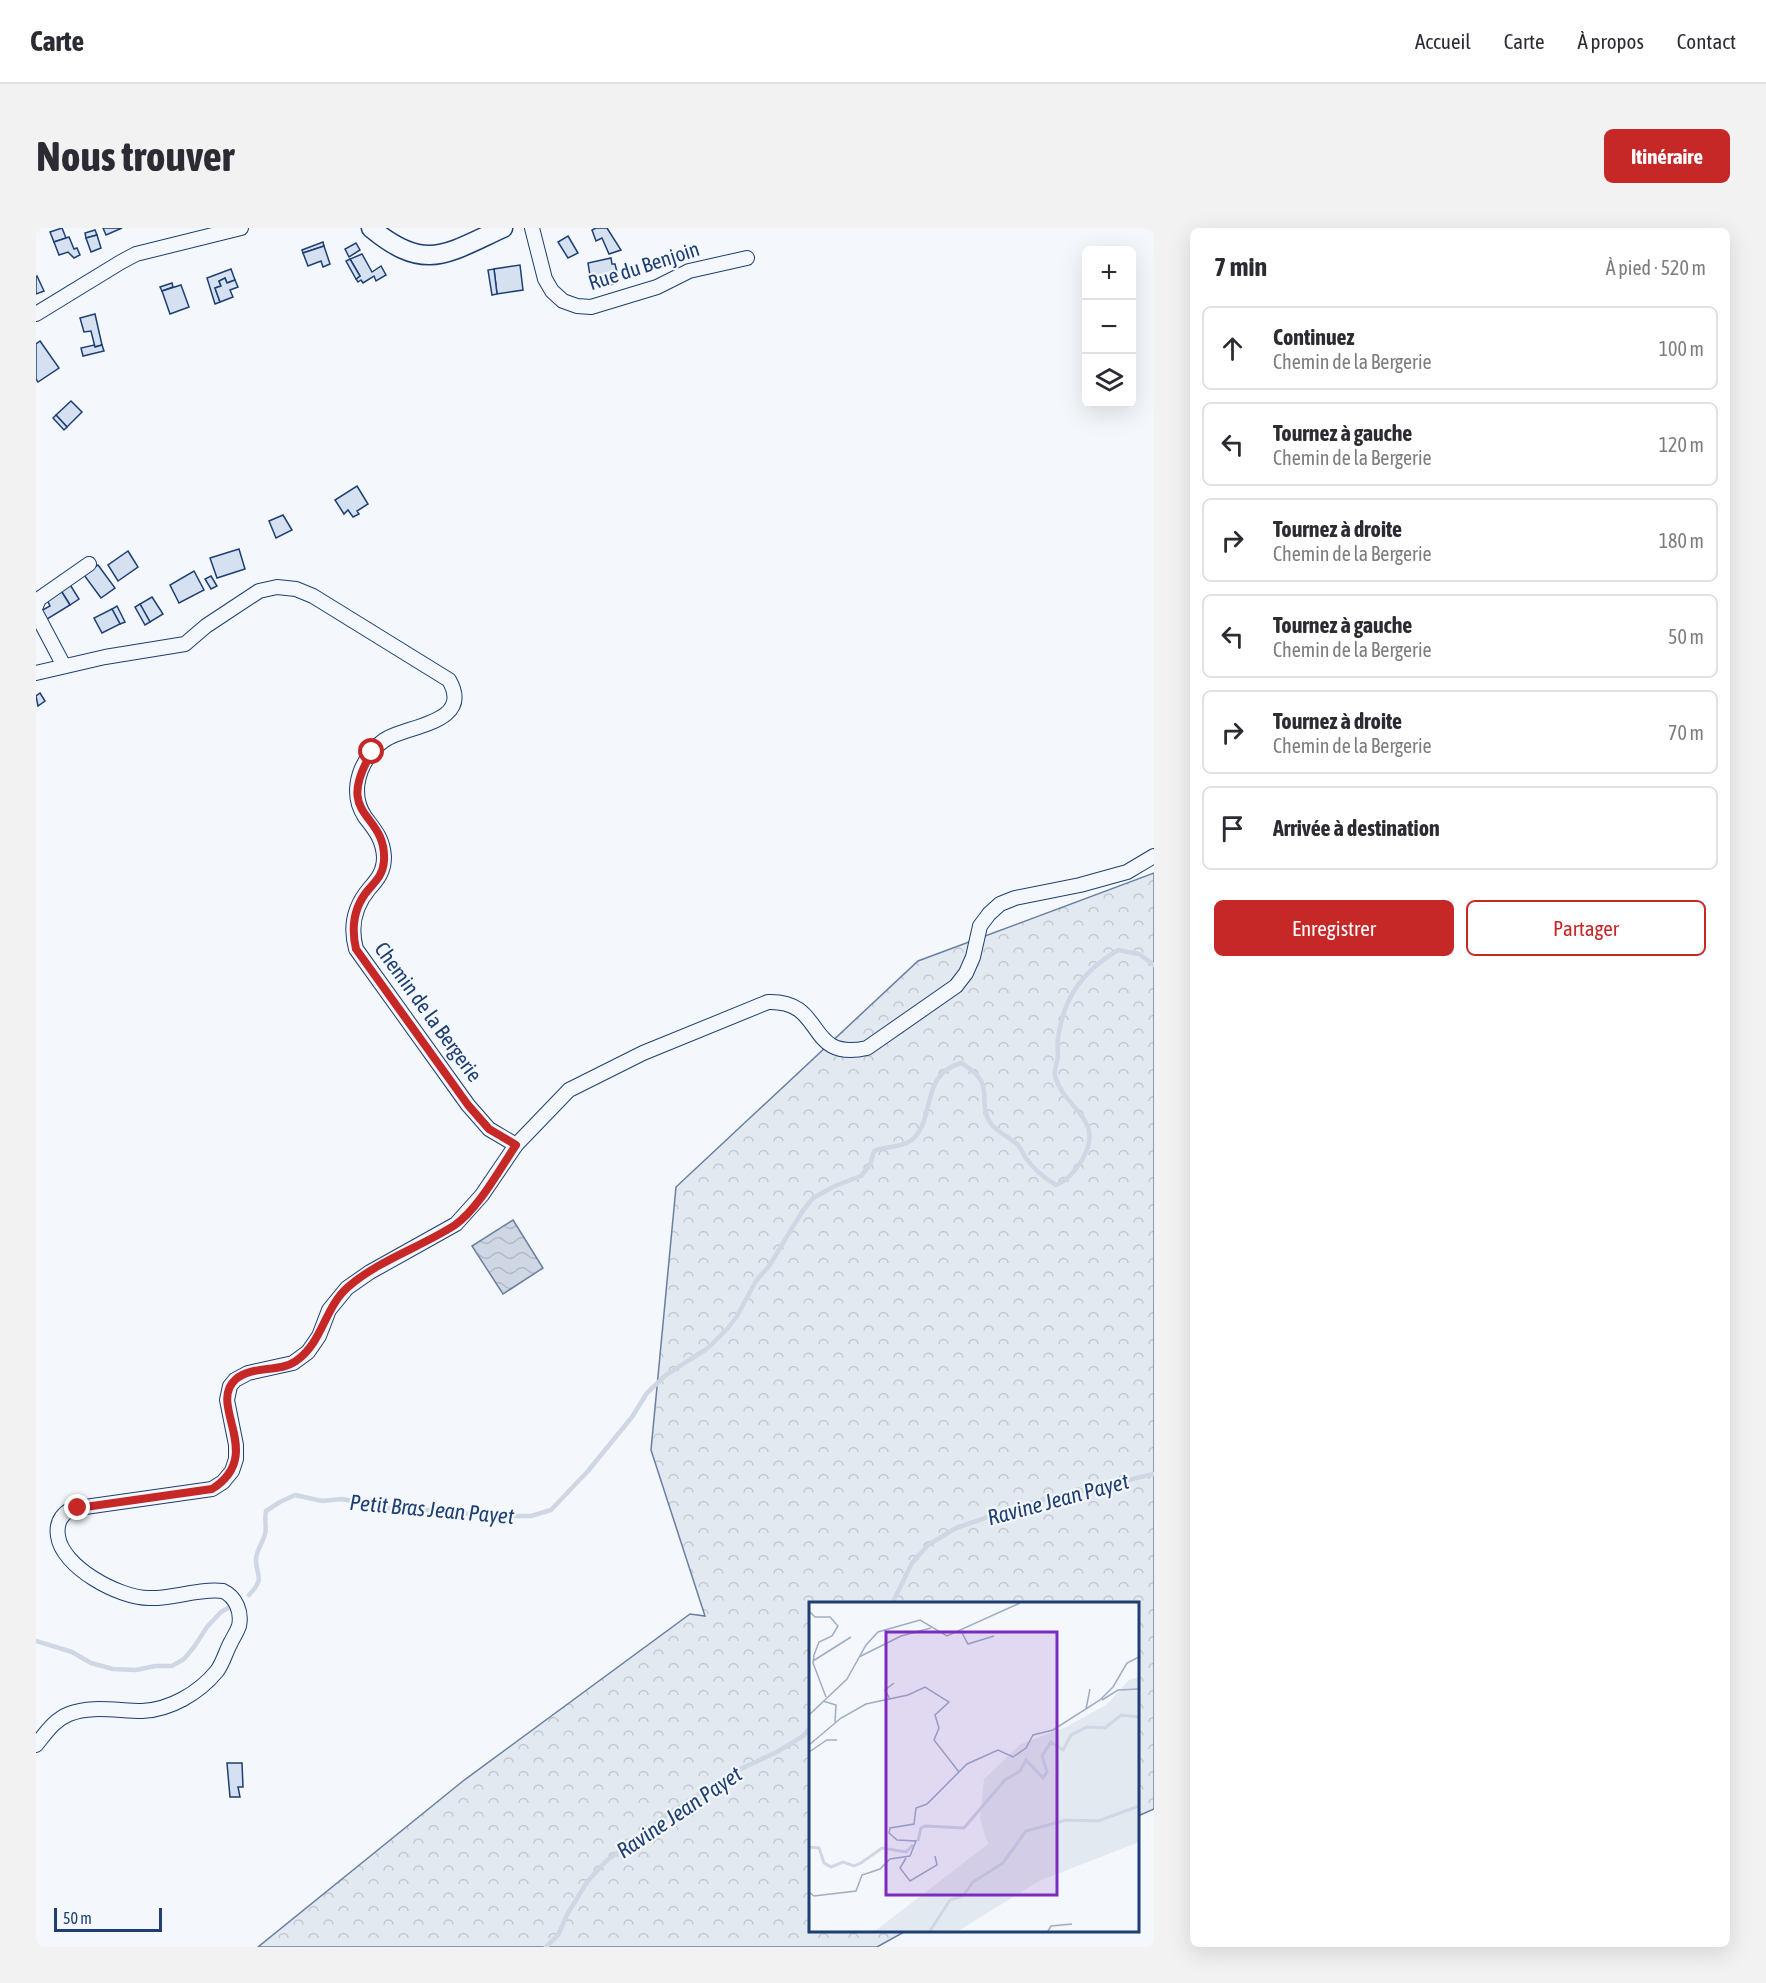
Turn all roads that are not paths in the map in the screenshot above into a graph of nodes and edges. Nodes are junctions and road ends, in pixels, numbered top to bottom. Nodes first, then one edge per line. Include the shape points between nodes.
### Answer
1 (241, 228) edge
2 (371, 228) edge
3 (502, 228) edge
4 (532, 228) edge
5 (747, 258) dead end
6 (36, 315) edge
7 (89, 564) dead end
8 (36, 606) edge
9 (36, 613) edge
10 (64, 666) junction
11 (36, 672) edge
12 (1154, 856) edge
13 (516, 1145) junction
14 (36, 1745) edge

1 - 6 street via 136,254
2 - 3 street via 389,244 423,256 456,250
4 - 5 street, Rue du Benjoin via 545,279 563,301 577,306 591,307 657,287 689,271
7 - 8 street via 39,599
9 - 10 street
10 - 11 street
10 - 13 street, Chemin de la Bergerie via 185,644 243,600 277,587 313,596 449,680 454,703 445,716 387,738 361,770 357,781 359,806 375,828 384,859 377,881 359,903 353,936 356,949 468,1105 489,1129
12 - 13 street via 1126,872 1000,904 980,926 973,957 956,986 867,1048 840,1050 827,1044 794,1005 768,1002 643,1053 569,1090
13 - 14 street via 482,1196 456,1224 347,1288 330,1310 308,1352 293,1363 248,1373 235,1380 227,1400 236,1459 223,1482 212,1489 71,1509 61,1517 57,1530 59,1545 75,1564 108,1588 147,1598 223,1591 236,1602 240,1622 218,1669 196,1692 168,1706 145,1710 87,1709 67,1714 50,1726

